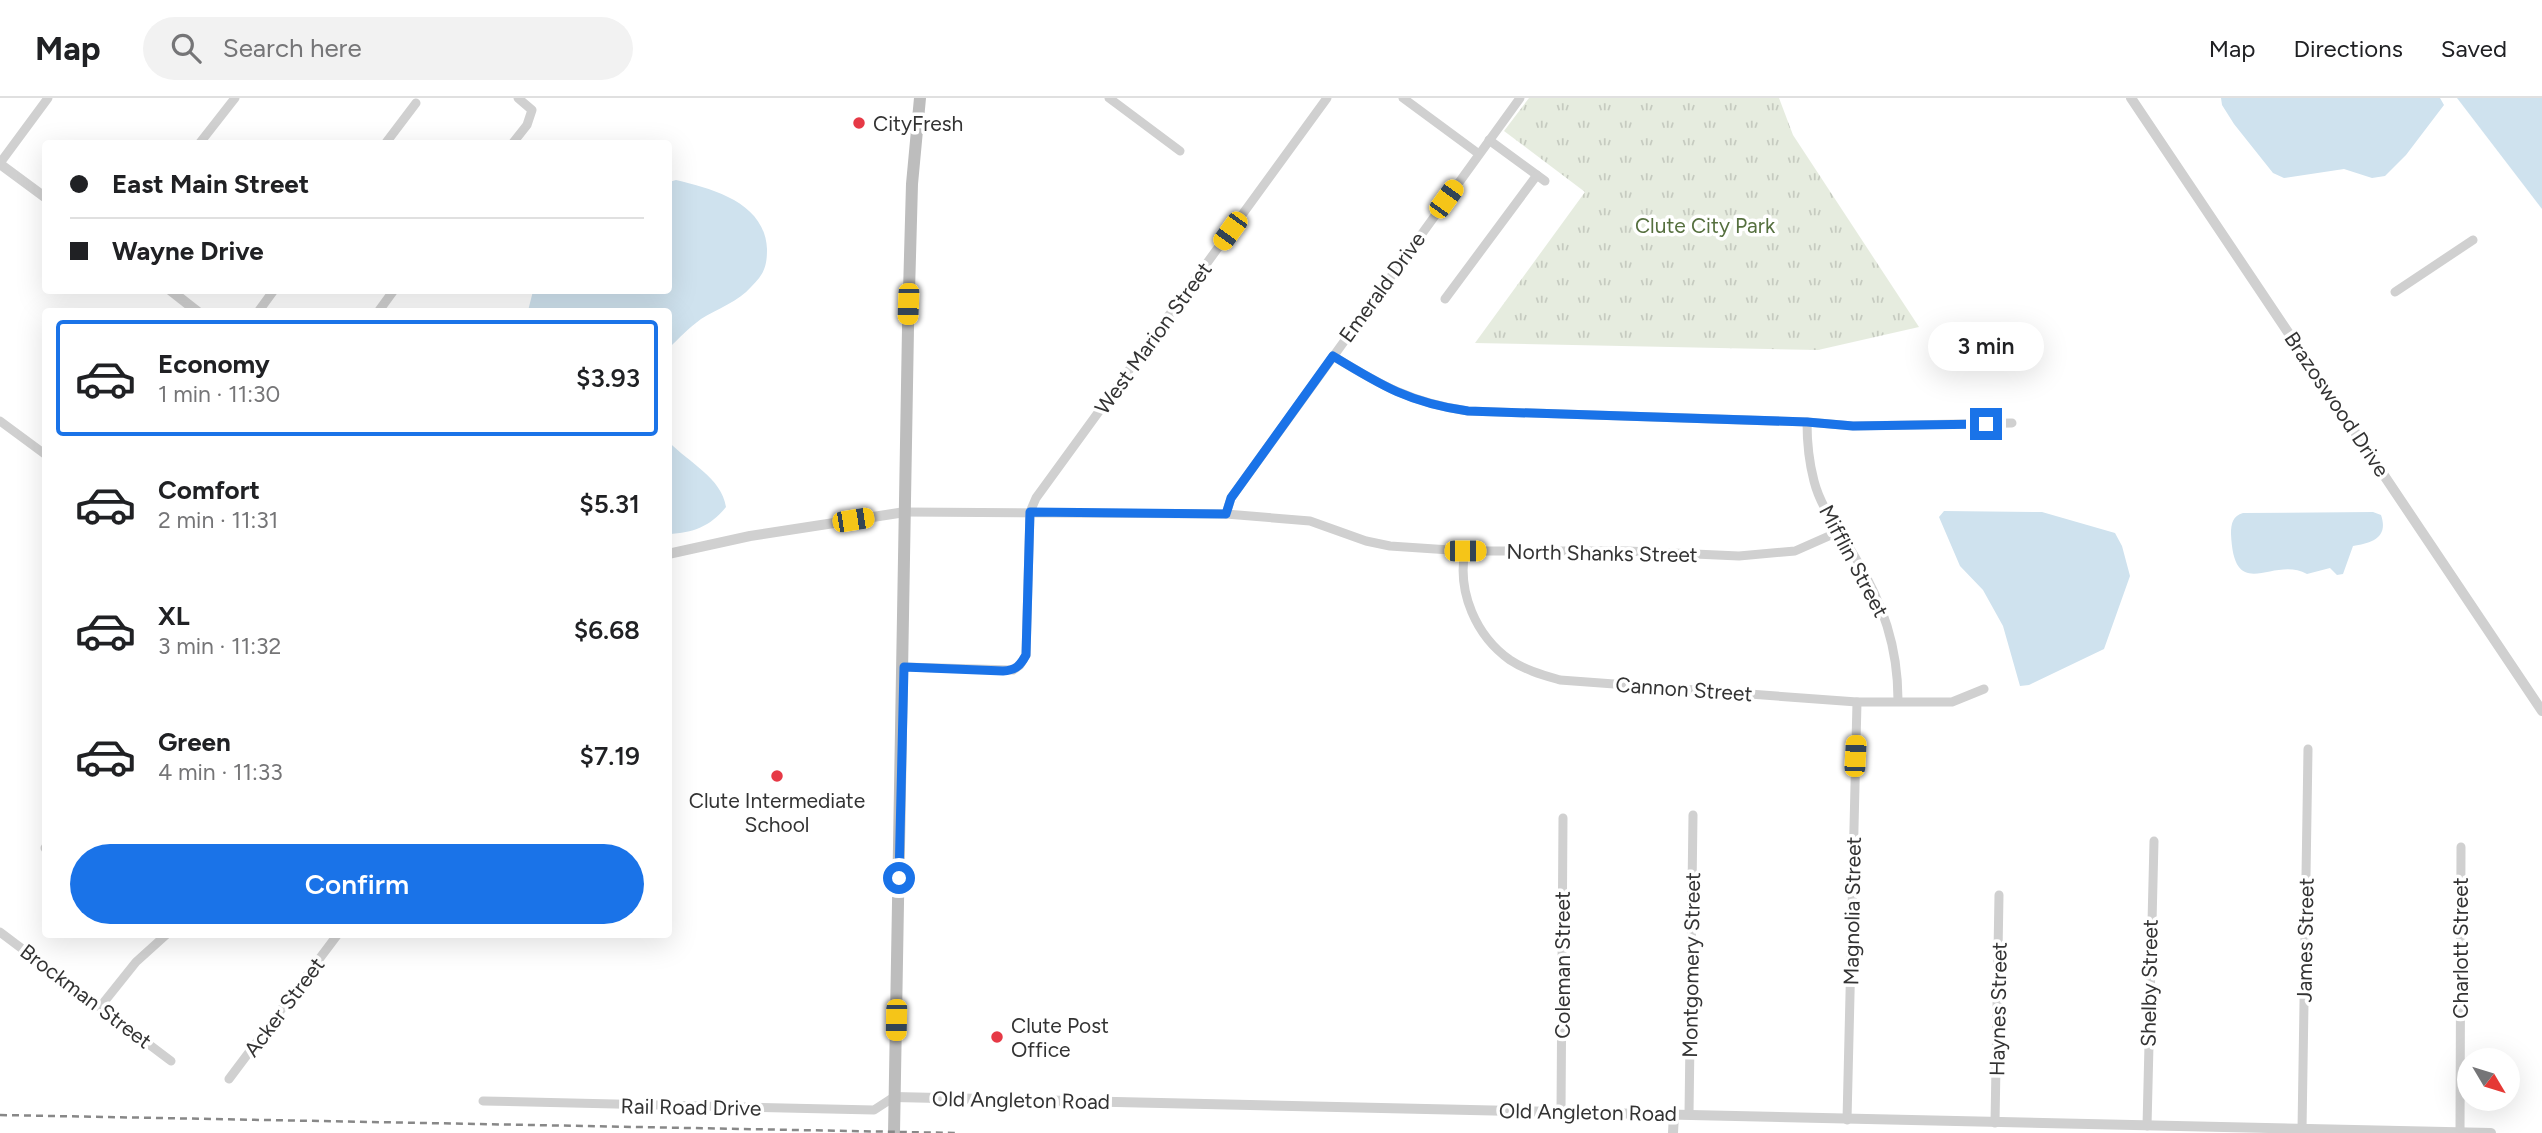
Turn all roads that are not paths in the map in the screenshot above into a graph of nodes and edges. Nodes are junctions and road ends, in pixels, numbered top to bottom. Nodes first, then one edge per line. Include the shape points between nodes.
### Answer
1 (48, 98) edge
2 (234, 98) edge
3 (518, 98) edge
4 (920, 98) edge
5 (1109, 98) edge
6 (1327, 98) edge
7 (1403, 98) edge
8 (1520, 98) edge
9 (2132, 98) edge
10 (416, 103) dead end
11 (202, 140) edge
12 (388, 140) edge
13 (515, 140) edge
14 (1489, 140) junction
15 (1180, 151) dead end
16 (1479, 154) junction
17 (0, 164) edge
18 (42, 195) edge
19 (2473, 240) dead end
20 (2395, 292) dead end
21 (175, 294) edge
22 (1446, 299) dead end
23 (193, 308) edge
24 (1333, 356) junction
25 (0, 421) edge
26 (1807, 422) junction
27 (2012, 423) dead end
28 (42, 452) edge
29 (905, 512) junction
30 (1030, 512) junction
31 (1226, 514) junction
32 (1838, 532) junction
33 (1465, 551) junction
34 (672, 553) edge
35 (904, 667) junction
36 (1984, 689) dead end
37 (1898, 701) junction
38 (1857, 702) junction
39 (2542, 711) edge
40 (2308, 749) dead end
41 (1693, 816) dead end
42 (1563, 818) dead end
43 (2154, 841) dead end
44 (2461, 847) dead end
45 (1999, 895) dead end
46 (0, 932) edge
47 (163, 938) edge
48 (335, 938) edge
49 (100, 1007) junction
50 (171, 1061) dead end
51 (229, 1079) dead end
52 (894, 1097) junction
53 (483, 1101) dead end
54 (1561, 1112) junction
55 (1674, 1114) junction
56 (1689, 1114) junction
57 (1847, 1120) junction
58 (1995, 1123) junction
59 (2147, 1126) junction
60 (2302, 1130) junction
61 (2280, 1131) edge
62 (2460, 1132) edge
63 (894, 1133) edge
64 (1673, 1133) edge
65 (2491, 1133) edge

1 - 17 street
2 - 11 street
3 - 13 street via 532,110
4 - 29 main road via 912,184
5 - 15 street
6 - 30 street, West Marion Street
7 - 16 street
8 - 14 street, Emerald Drive
9 - 39 street, Brazoswood Drive
10 - 12 street
14 - 16 street, Emerald Drive
14 - 22 street via 1541,178
16 - 24 street, Emerald Drive
17 - 18 street
19 - 20 street
21 - 23 street
24 - 26 street via 1384,387 1446,408
24 - 31 street, Emerald Drive via 1231,498
25 - 28 street
26 - 27 street via 1853,426
26 - 32 street, Mifflin Street via 1814,482
29 - 30 street, North Shanks Street
29 - 34 street
29 - 35 main road
30 - 31 street, North Shanks Street
30 - 35 street via 1026,655 1020,665 1003,671
31 - 33 street, North Shanks Street via 1310,521 1390,546
32 - 33 street, North Shanks Street via 1795,551 1739,556
32 - 37 street, Mifflin Street via 1885,617 1897,660
33 - 38 street, Cannon Street via 1465,588 1480,629 1502,653 1530,671 1560,680
35 - 52 main road
36 - 37 street, Cannon Street via 1952,702
37 - 38 street, Cannon Street
38 - 57 street, Magnolia Street
40 - 60 street, James Street
41 - 56 street, Montgomery Street
42 - 54 street, Coleman Street
43 - 59 street, Shelby Street
44 - 62 street, Charlott Street
45 - 58 street, Haynes Street
46 - 49 street, Brockman Street
47 - 49 street via 136,962
48 - 51 street, Acker Street
49 - 50 street, Brockman Street
52 - 53 street, Rail Road Drive via 873,1110
52 - 54 street, Old Angleton Road
52 - 63 main road
54 - 55 street, Old Angleton Road
55 - 56 street, Old Angleton Road
55 - 64 street
56 - 57 street, Old Angleton Road
57 - 58 street, Old Angleton Road
58 - 59 street, Old Angleton Road
59 - 61 street, Old Angleton Road
60 - 61 street, Old Angleton Road
60 - 62 street, Old Angleton Road
62 - 65 street, Old Angleton Road

